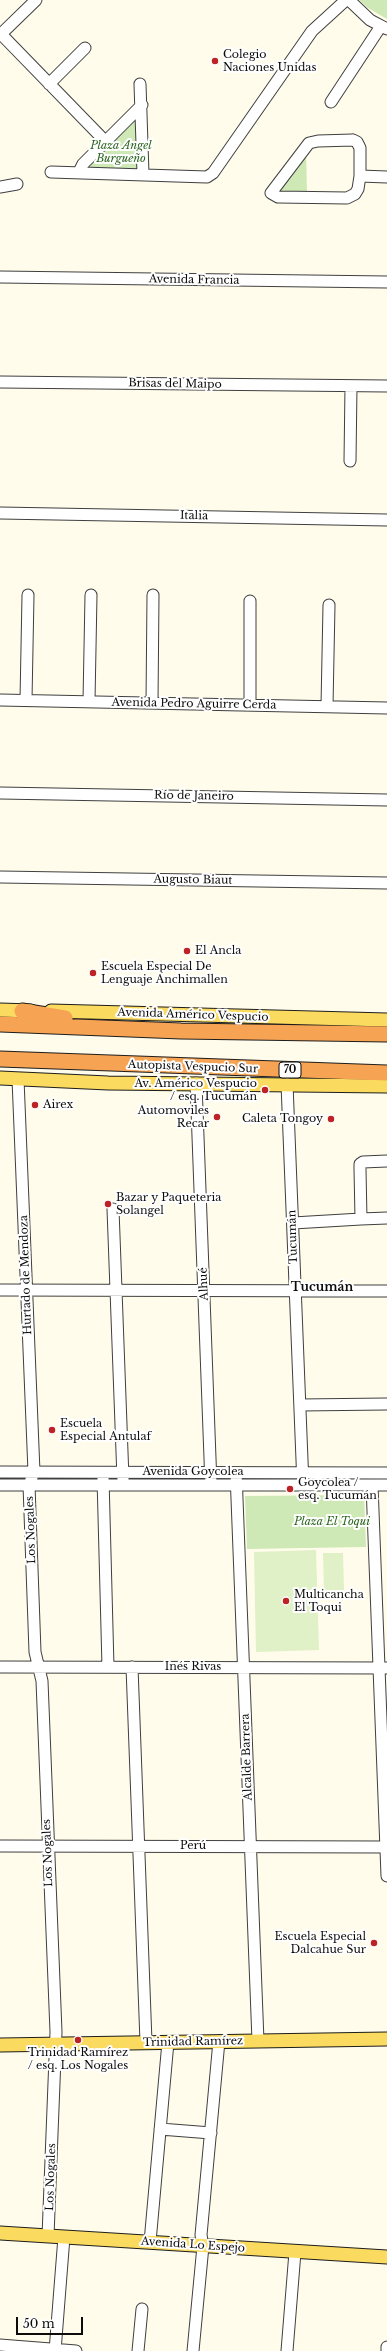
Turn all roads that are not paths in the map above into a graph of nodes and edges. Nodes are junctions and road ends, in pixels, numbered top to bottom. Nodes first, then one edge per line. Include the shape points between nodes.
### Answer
1 (36, 0) edge
2 (347, 0) edge
3 (384, 27) edge
4 (0, 33) edge
5 (85, 48) dead end
6 (49, 84) junction
7 (140, 84) dead end
8 (331, 102) dead end
9 (142, 106) junction
10 (105, 142) junction
11 (51, 172) dead end
12 (79, 172) junction
13 (143, 174) junction
14 (360, 176) junction
15 (387, 176) edge
16 (17, 184) dead end
17 (0, 187) edge
18 (0, 277) edge
19 (387, 282) edge
20 (0, 382) edge
21 (350, 386) junction
22 (387, 386) edge
23 (350, 461) dead end
24 (0, 513) edge
25 (387, 520) edge
26 (28, 595) dead end
27 (90, 595) dead end
28 (153, 595) dead end
29 (250, 601) dead end
30 (329, 605) dead end
31 (0, 700) edge
32 (26, 700) junction
33 (89, 701) junction
34 (152, 703) junction
35 (250, 705) junction
36 (327, 706) junction
37 (387, 708) edge
38 (0, 793) edge
39 (387, 800) edge
40 (0, 877) edge
41 (387, 883) edge
42 (0, 1010) edge
43 (22, 1010) junction
44 (387, 1020) edge
45 (0, 1024) edge
46 (182, 1031) junction
47 (387, 1034) edge
48 (0, 1059) edge
49 (58, 1061) junction
50 (0, 1066) edge
51 (387, 1073) edge
52 (0, 1078) edge
53 (18, 1079) junction
54 (196, 1083) junction
55 (287, 1084) junction
56 (387, 1086) edge
57 (387, 1161) edge
58 (113, 1209) dead end
59 (387, 1218) edge
60 (361, 1219) junction
61 (293, 1223) junction
62 (0, 1290) edge
63 (26, 1290) junction
64 (116, 1290) junction
65 (204, 1290) junction
66 (296, 1290) junction
67 (387, 1291) edge
68 (387, 1404) edge
69 (300, 1405) junction
70 (0, 1472) edge
71 (34, 1472) junction
72 (102, 1472) junction
73 (123, 1472) junction
74 (303, 1472) junction
75 (211, 1473) junction
76 (236, 1473) junction
77 (387, 1473) edge
78 (0, 1485) edge
79 (29, 1485) junction
80 (103, 1485) junction
81 (123, 1485) junction
82 (211, 1485) junction
83 (236, 1485) junction
84 (303, 1485) junction
85 (372, 1485) junction
86 (387, 1485) edge
87 (0, 1667) edge
88 (39, 1667) junction
89 (108, 1667) junction
90 (132, 1667) junction
91 (244, 1667) junction
92 (383, 1668) edge
93 (0, 1846) edge
94 (48, 1846) junction
95 (139, 1846) junction
96 (250, 1846) junction
97 (386, 1847) edge
98 (387, 1876) edge
99 (387, 2039) edge
100 (219, 2041) junction
101 (258, 2041) junction
102 (146, 2042) junction
103 (168, 2042) junction
104 (56, 2044) junction
105 (0, 2045) edge
106 (160, 2129) junction
107 (210, 2133) junction
108 (0, 2233) edge
109 (48, 2236) junction
110 (64, 2237) junction
111 (150, 2242) junction
112 (202, 2246) junction
113 (295, 2252) junction
114 (387, 2257) edge
115 (142, 2309) dead end
116 (0, 2345) edge
117 (387, 2347) edge
118 (55, 2350) edge
119 (76, 2351) edge
120 (138, 2351) edge
121 (193, 2351) edge
122 (287, 2351) edge
123 (387, 2351) edge

1 - 4 street
2 - 3 street via 370,20
2 - 13 street via 312,31 213,173 200,178
3 - 8 street
4 - 6 street
5 - 6 street
6 - 10 street
7 - 9 street
9 - 10 street
9 - 13 street
10 - 12 street via 83,164
11 - 12 street
12 - 13 street
14 - 14 street via 358,189 347,198 278,197 271,193 304,147 318,140 357,142 360,148
14 - 15 street
16 - 17 street
18 - 19 street, Avenida Francia
20 - 21 street, Brisas del Maipo
21 - 22 street, Brisas del Maipo
21 - 23 street
24 - 25 street, Italia
26 - 32 street
27 - 33 street
28 - 34 street
29 - 35 street
30 - 36 street
31 - 32 street, Avenida Pedro Aguirre Cerda
32 - 33 street, Avenida Pedro Aguirre Cerda
33 - 34 street, Avenida Pedro Aguirre Cerda
34 - 35 street, Avenida Pedro Aguirre Cerda
35 - 36 street, Avenida Pedro Aguirre Cerda
36 - 37 street, Avenida Pedro Aguirre Cerda
38 - 39 street, Río de Janeiro
40 - 41 street, Augusto Biaut
42 - 43 main road, Avenida Américo Vespucio
43 - 44 main road, Avenida Américo Vespucio
43 - 46 highway via 56,1017
45 - 46 highway
46 - 47 highway
48 - 49 highway, Autopista Vespucio Sur / 70
49 - 50 highway
49 - 51 highway, Autopista Vespucio Sur / 70
52 - 53 main road
53 - 54 main road
53 - 63 street, Hurtado de Mendoza
54 - 55 main road
54 - 65 street, Alhué
55 - 56 main road
55 - 61 street, Tucumán
57 - 60 street via 360,1164
58 - 64 street
59 - 60 street
60 - 61 street
61 - 66 street, Tucumán
62 - 63 street
63 - 64 street
63 - 71 street, Hurtado de Mendoza
64 - 65 street
64 - 73 street
65 - 66 street
65 - 75 street, Alhué
66 - 67 street
66 - 69 street, Tucumán
68 - 69 street
69 - 74 street, Tucumán
70 - 71 street, Avenida Goycolea
71 - 72 street, Avenida Goycolea
71 - 79 street, Los Nogales
72 - 73 street, Avenida Goycolea
72 - 80 street
73 - 75 street, Avenida Goycolea
73 - 81 street
74 - 76 street, Avenida Goycolea
74 - 77 street, Avenida Goycolea
74 - 84 street, Tucumán
75 - 76 street, Avenida Goycolea
75 - 82 street, Alhué
76 - 83 street, Alcalde Barrera
78 - 79 street, Avenida Goycolea
79 - 80 street, Avenida Goycolea
79 - 88 street, Los Nogales via 35,1652
80 - 81 street, Avenida Goycolea
80 - 89 street
81 - 82 street, Avenida Goycolea
82 - 83 street, Avenida Goycolea
83 - 84 street, Avenida Goycolea
83 - 91 street, Alcalde Barrera
84 - 85 street, Avenida Goycolea
85 - 86 street, Avenida Goycolea
85 - 92 street
87 - 88 street, Inés Rivas
88 - 89 street, Inés Rivas
88 - 94 street, Los Nogales via 42,1681
89 - 90 street, Inés Rivas
90 - 91 street, Inés Rivas
90 - 95 street
91 - 92 street, Inés Rivas
91 - 96 street, Alcalde Barrera
92 - 97 street
93 - 94 street, Perú
94 - 95 street, Perú
94 - 104 street, Los Nogales
95 - 96 street, Perú
95 - 102 street
96 - 97 street, Perú
96 - 101 street, Alcalde Barrera
97 - 98 street
99 - 101 main road, Trinidad Ramírez
100 - 101 main road, Trinidad Ramírez
100 - 103 main road, Trinidad Ramírez
100 - 107 street
102 - 103 main road, Trinidad Ramírez
102 - 104 main road, Trinidad Ramírez
103 - 106 street
104 - 105 main road, Trinidad Ramírez
104 - 109 street, Los Nogales
106 - 107 street
106 - 111 street
107 - 112 street
108 - 109 main road, Avenida Lo Espejo
109 - 110 main road, Avenida Lo Espejo
110 - 111 main road, Avenida Lo Espejo
110 - 118 street
111 - 112 main road, Avenida Lo Espejo
112 - 113 main road, Avenida Lo Espejo
112 - 121 street
113 - 114 main road, Avenida Lo Espejo
113 - 122 street
115 - 120 street
116 - 118 street
117 - 123 street
118 - 119 street

